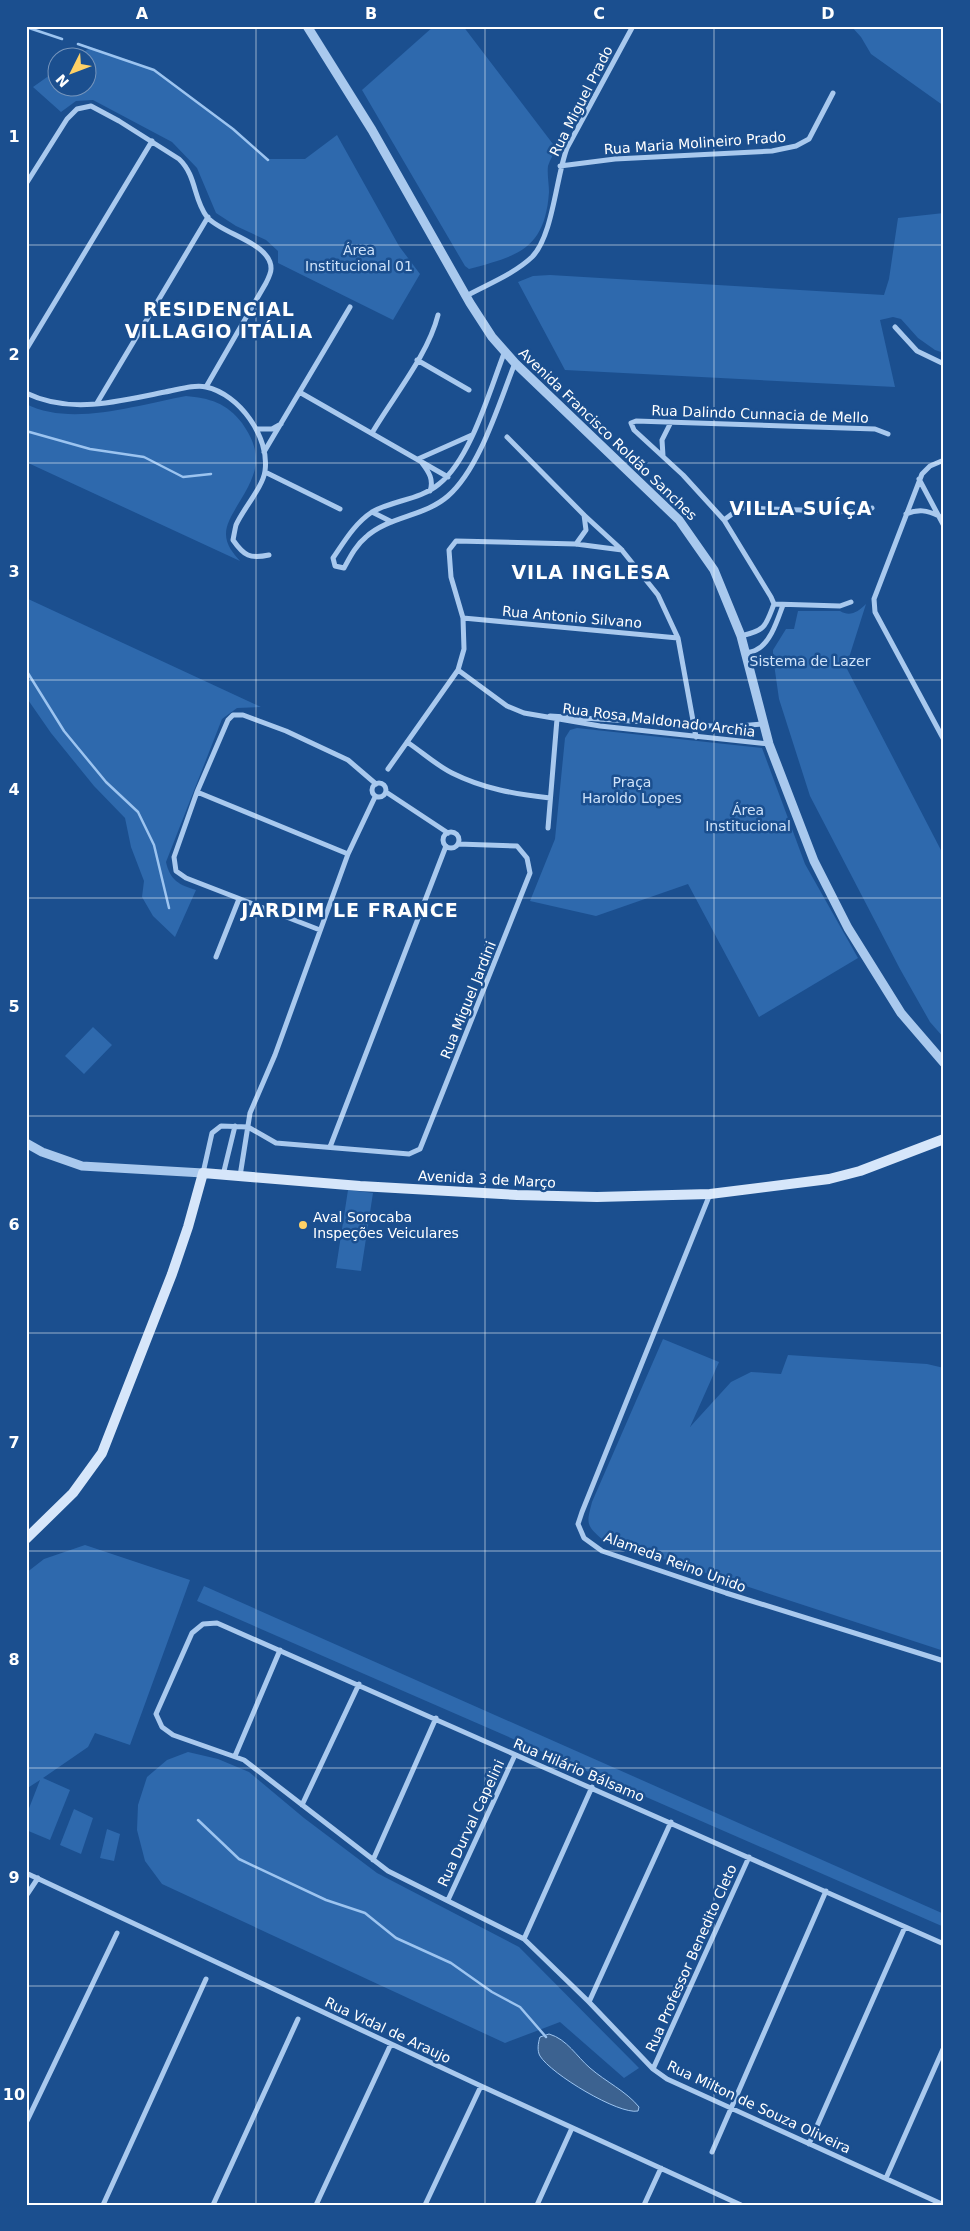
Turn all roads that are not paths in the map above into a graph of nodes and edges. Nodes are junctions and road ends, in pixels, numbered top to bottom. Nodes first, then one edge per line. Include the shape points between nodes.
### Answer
1 (307, 26) edge
2 (633, 26) edge
3 (833, 93) dead end
4 (152, 141) junction
5 (560, 166) junction
6 (26, 184) edge
7 (208, 217) junction
8 (466, 296) junction
9 (350, 308) dead end
10 (438, 315) dead end
11 (895, 327) dead end
12 (26, 350) edge
13 (505, 351) junction
14 (417, 360) junction
15 (515, 363) junction
16 (944, 364) edge
17 (206, 387) junction
18 (469, 390) dead end
19 (301, 392) junction
20 (26, 393) edge
21 (97, 403) junction
22 (671, 422) junction
23 (281, 424) junction
24 (258, 429) junction
25 (372, 433) junction
26 (888, 434) dead end
27 (472, 435) junction
28 (507, 437) dead end
29 (264, 452) junction
30 (663, 456) junction
31 (418, 459) junction
32 (944, 460) edge
33 (265, 472) junction
34 (448, 477) junction
35 (920, 479) junction
36 (430, 491) junction
37 (872, 508) dead end
38 (340, 510) dead end
39 (372, 512) junction
40 (906, 514) junction
41 (584, 515) junction
42 (938, 516) junction
43 (724, 520) junction
44 (392, 522) junction
45 (944, 526) edge
46 (576, 544) junction
47 (622, 550) junction
48 (269, 555) dead end
49 (851, 602) dead end
50 (774, 604) junction
51 (783, 605) junction
52 (463, 618) junction
53 (741, 636) junction
54 (678, 638) junction
55 (744, 653) junction
56 (458, 670) junction
57 (558, 718) junction
58 (762, 724) junction
59 (693, 725) junction
60 (696, 737) junction
61 (944, 740) edge
62 (407, 742) junction
63 (769, 744) junction
64 (388, 769) dead end
65 (376, 784) junction
66 (197, 792) junction
67 (386, 792) junction
68 (375, 797) junction
69 (550, 798) junction
70 (548, 828) dead end
71 (448, 833) junction
72 (458, 844) junction
73 (446, 846) junction
74 (348, 854) junction
75 (239, 899) junction
76 (320, 930) junction
77 (216, 957) dead end
78 (944, 1063) edge
79 (235, 1126) junction
80 (248, 1127) junction
81 (944, 1139) edge
82 (26, 1143) edge
83 (330, 1147) junction
84 (203, 1173) junction
85 (223, 1175) junction
86 (240, 1176) junction
87 (710, 1194) junction
88 (26, 1540) edge
89 (280, 1650) junction
90 (944, 1661) edge
91 (359, 1684) junction
92 (436, 1718) junction
93 (162, 1727) joint
94 (515, 1755) junction
95 (235, 1756) junction
96 (592, 1788) junction
97 (302, 1805) junction
98 (671, 1822) junction
99 (749, 1857) junction
100 (373, 1860) junction
101 (26, 1873) edge
102 (38, 1878) junction
103 (826, 1891) junction
104 (26, 1896) edge
105 (448, 1900) junction
106 (905, 1927) junction
107 (118, 1933) dead end
108 (524, 1939) junction
109 (944, 1944) edge
110 (206, 1979) dead end
111 (589, 2002) junction
112 (298, 2019) dead end
113 (391, 2044) junction
114 (944, 2047) edge
115 (653, 2069) junction
116 (481, 2086) junction
117 (732, 2108) junction
118 (26, 2123) edge
119 (572, 2128) junction
120 (809, 2144) junction
121 (712, 2152) dead end
122 (661, 2168) junction
123 (886, 2178) junction
124 (103, 2205) edge
125 (213, 2205) edge
126 (316, 2205) edge
127 (425, 2205) edge
128 (537, 2205) edge
129 (644, 2205) edge
130 (741, 2205) edge
131 (944, 2205) edge

1 - 8 street, Avenida Francisco Roldão Sanches via 372,130
2 - 5 street, Rua Miguel Prado via 566,148
3 - 5 street, Rua Maria Molineiro Prado via 808,139 796,146 772,151 615,159
4 - 6 street via 90,106 77,109 66,119
4 - 7 street via 188,167
4 - 12 street
5 - 8 street, Rua Miguel Prado via 544,237 533,256 514,271
7 - 17 street via 252,243 268,256 272,269
7 - 21 street
8 - 13 street, Avenida Francisco Roldão Sanches via 492,337
9 - 19 street
10 - 14 street
11 - 16 street via 917,351
13 - 15 street, Avenida Francisco Roldão Sanches
13 - 27 street
14 - 18 street
14 - 25 street
15 - 44 street via 479,452 459,484 447,497 421,513
15 - 53 street, Avenida Francisco Roldão Sanches via 680,520 714,570
17 - 21 street
17 - 24 street via 225,395 250,417
19 - 23 street
19 - 25 street
20 - 21 street via 68,406
22 - 26 street, Rua Dalindo Cunnacia de Mello via 875,429
22 - 30 street via 662,440
22 - 30 street, Rua Dalindo Cunnacia de Mello via 636,421 631,424
23 - 24 street via 272,429
23 - 29 street
24 - 29 street
25 - 31 street
27 - 31 street
27 - 34 street
28 - 41 street
29 - 33 street
30 - 43 street
31 - 34 street
31 - 36 street via 431,478
32 - 35 street via 924,470
33 - 38 street
33 - 48 street via 236,525 233,540 241,552 255,558
34 - 36 street
35 - 40 street
35 - 42 street
36 - 39 street
37 - 43 street via 864,512 740,508
39 - 44 street
39 - 44 street via 349,533 333,558 335,566 344,568 358,544 374,530
40 - 42 street via 923,510
40 - 61 street via 874,599 875,612
41 - 46 street via 586,530
41 - 47 street
42 - 45 street
43 - 50 street
46 - 47 street
46 - 52 street via 456,541 449,550 451,577
47 - 54 street via 658,595
49 - 51 street via 840,606
50 - 51 street
50 - 53 street via 765,627
51 - 55 street via 763,645
52 - 54 street, Rua Antonio Silvano
52 - 56 street via 464,649
53 - 55 street, Avenida Francisco Roldão Sanches
54 - 59 street
55 - 58 street, Avenida Francisco Roldão Sanches
56 - 57 street, Rua Rosa Maldonado Archia via 507,706 524,713
56 - 62 street
57 - 59 street, Rua Rosa Maldonado Archia
57 - 60 street, Rua Rosa Maldonado Archia
57 - 69 street
58 - 59 street, Rua Rosa Maldonado Archia via 728,727
58 - 63 street, Avenida Francisco Roldão Sanches
59 - 60 street
60 - 63 street, Rua Rosa Maldonado Archia
62 - 64 street
62 - 69 street via 451,772 475,783 504,793
63 - 78 street, Avenida Francisco Roldão Sanches via 814,861 848,928 901,1013
65 - 66 street via 348,760 286,731 243,715 233,715
65 - 67 street via 384,785
65 - 68 street via 372,790
66 - 74 street
66 - 75 street via 174,857 176,871
67 - 68 street via 380,798
67 - 71 street
68 - 74 street
69 - 70 street
71 - 72 street via 456,834
71 - 73 street via 443,839
72 - 73 street
72 - 83 street, Rua Miguel Jardini via 517,846 527,858 530,873 420,1149 409,1154
73 - 83 street
74 - 76 street
75 - 76 street
75 - 77 street
76 - 80 street via 275,1054 250,1112
79 - 80 street
79 - 84 street via 221,1126 212,1133
79 - 85 street
80 - 83 street via 276,1143
80 - 86 street
81 - 87 main road, Avenida 3 de Março via 860,1171 828,1179
82 - 84 street, Avenida 3 de Março via 82,1166
84 - 85 main road, Avenida 3 de Março
84 - 88 main road via 172,1274 102,1453 73,1493
85 - 86 main road, Avenida 3 de Março
86 - 87 main road, Avenida 3 de Março via 517,1195
87 - 90 street, Alameda Reino Unido via 582,1512 578,1524 584,1538 602,1550 726,1593
89 - 91 street, Rua Hilário Bálsamo
89 - 93 street, Rua Hilário Bálsamo via 218,1623 203,1624 192,1633 156,1714
89 - 95 street
91 - 92 street, Rua Hilário Bálsamo
91 - 97 street
92 - 94 street, Rua Hilário Bálsamo
92 - 100 street
93 - 95 street, Rua Milton de Souza Oliveira via 173,1735
94 - 96 street, Rua Hilário Bálsamo
94 - 105 street, Rua Durval Capelini
95 - 97 street, Rua Milton de Souza Oliveira
96 - 98 street, Rua Hilário Bálsamo
96 - 108 street
97 - 100 street, Rua Milton de Souza Oliveira
98 - 99 street, Rua Hilário Bálsamo
98 - 111 street
99 - 103 street, Rua Hilário Bálsamo
99 - 115 street, Rua Professor Benedito Cleto
100 - 105 street, Rua Milton de Souza Oliveira via 388,1871
101 - 102 street, Rua Vidal de Araujo
102 - 104 street
102 - 113 street, Rua Vidal de Araujo
103 - 106 street, Rua Hilário Bálsamo
103 - 117 street
105 - 108 street, Rua Milton de Souza Oliveira
106 - 109 street, Rua Hilário Bálsamo
106 - 120 street
107 - 118 street
108 - 111 street, Rua Milton de Souza Oliveira
110 - 124 street
111 - 115 street, Rua Milton de Souza Oliveira
112 - 125 street
113 - 116 street, Rua Vidal de Araujo
113 - 126 street
114 - 123 street
115 - 117 street, Rua Milton de Souza Oliveira
116 - 119 street, Rua Vidal de Araujo
116 - 127 street
117 - 120 street, Rua Milton de Souza Oliveira
117 - 121 street
119 - 122 street, Rua Vidal de Araujo
119 - 128 street
120 - 123 street, Rua Milton de Souza Oliveira
122 - 129 street
122 - 130 street, Rua Vidal de Araujo
123 - 131 street, Rua Milton de Souza Oliveira

